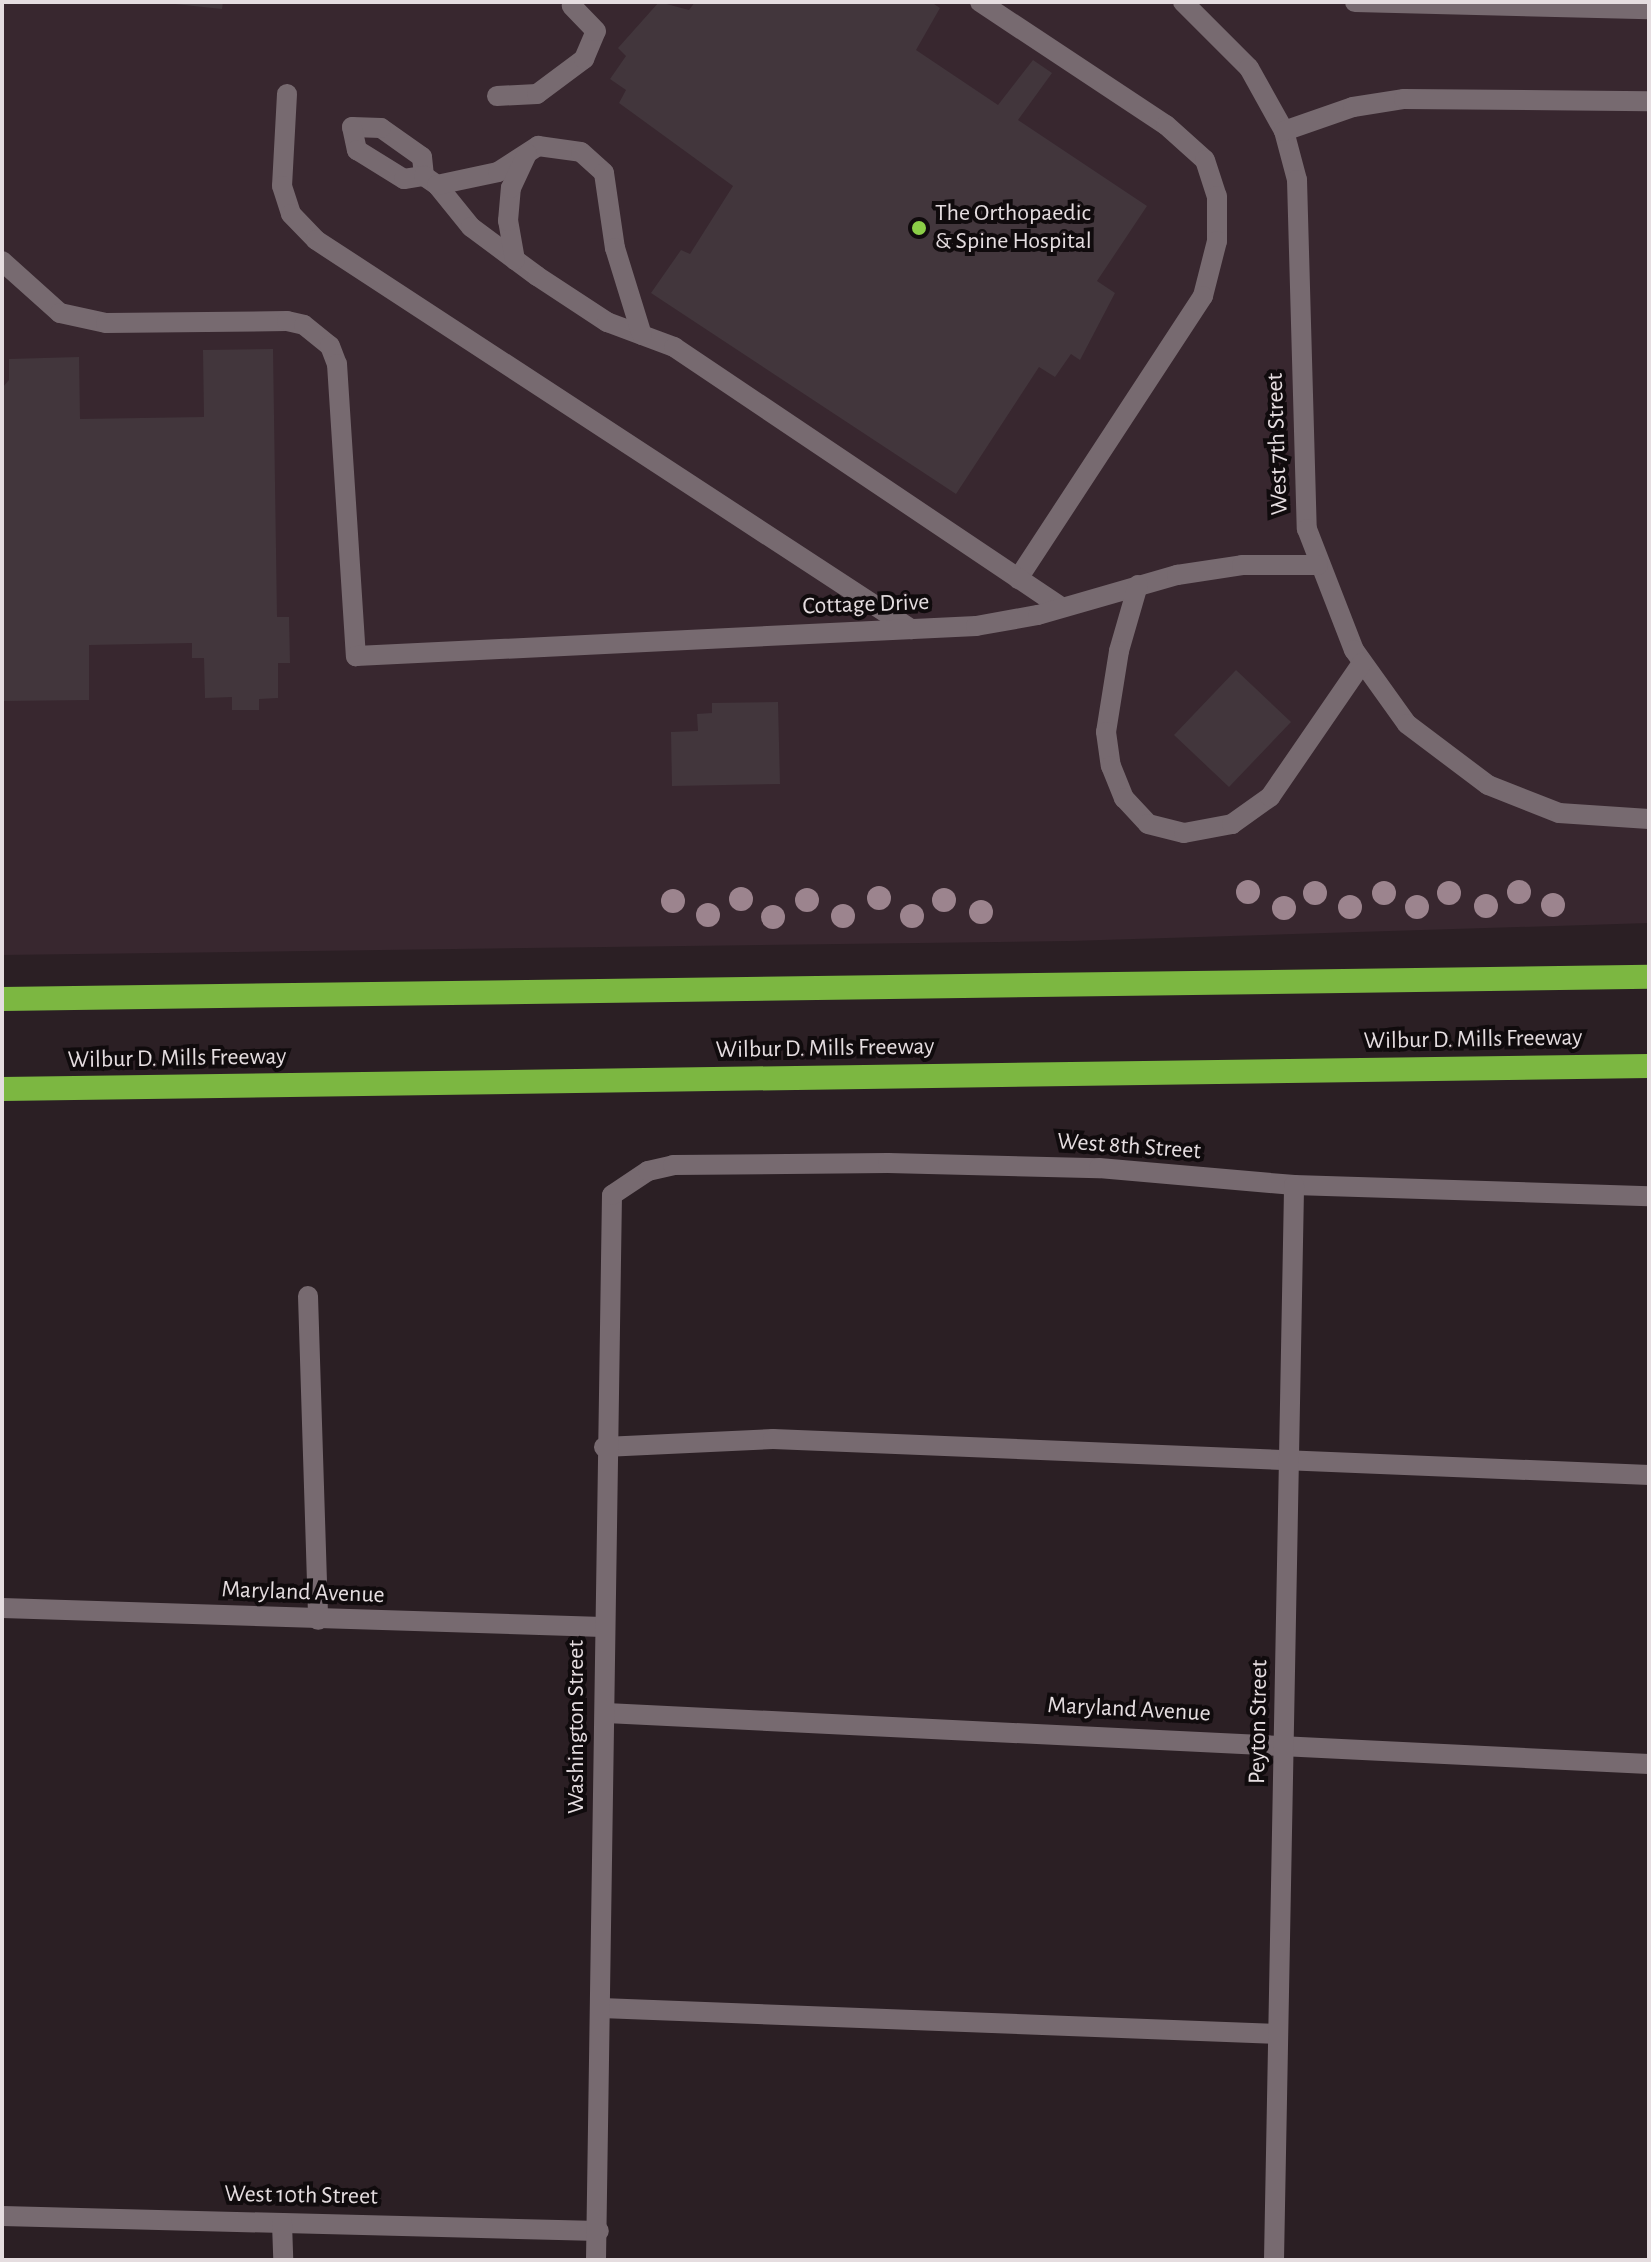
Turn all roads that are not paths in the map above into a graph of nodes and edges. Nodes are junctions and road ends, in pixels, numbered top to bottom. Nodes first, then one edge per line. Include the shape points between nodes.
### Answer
1 (980, 2) edge
2 (1183, 2) edge
3 (1355, 2) edge
4 (572, 6) dead end
5 (1649, 9) edge
6 (287, 94) dead end
7 (497, 96) dead end
8 (1649, 101) edge
9 (1284, 131) junction
10 (527, 153) junction
11 (515, 260) junction
12 (2, 261) edge
13 (642, 335) junction
14 (1318, 565) junction
15 (1018, 579) junction
16 (1138, 585) junction
17 (1061, 607) junction
18 (911, 629) junction
19 (1362, 663) junction
20 (1649, 819) edge
21 (1649, 977) edge
22 (2, 999) edge
23 (1649, 1068) edge
24 (2, 1089) edge
25 (1294, 1185) junction
26 (612, 1195) joint
27 (1649, 1196) edge
28 (308, 1296) dead end
29 (604, 1447) junction
30 (1291, 1461) junction
31 (1649, 1475) edge
32 (2, 1608) edge
33 (318, 1620) junction
34 (603, 1627) junction
35 (606, 1713) junction
36 (1285, 1743) junction
37 (1649, 1764) edge
38 (601, 2008) junction
39 (1278, 2034) junction
40 (2, 2216) edge
41 (282, 2223) junction
42 (599, 2231) junction
43 (283, 2260) edge
44 (596, 2260) edge
45 (1274, 2260) edge

1 - 15 street via 1166,125 1205,160 1217,196 1217,241 1203,296
2 - 9 street, West 7th Street via 1249,68
3 - 5 street
4 - 7 street via 596,31 584,59 537,94
6 - 18 street via 282,186 291,214 316,240
8 - 9 street via 1404,99 1353,107
9 - 14 street, West 7th Street via 1297,180 1302,476 1307,529
10 - 11 street via 511,188 508,221
10 - 11 street via 498,172 430,180 471,227
10 - 13 street via 538,146 581,152 604,173 615,248
11 - 13 street via 607,322
12 - 18 street, Cottage Drive via 60,313 106,323 287,321 318,334 337,364 356,656
13 - 15 street via 674,347
14 - 16 street, Cottage Drive via 1242,565
14 - 19 street, West 7th Street
15 - 17 street
16 - 17 street, Cottage Drive
16 - 19 street via 1119,651 1106,732 1111,766 1124,798 1148,824 1184,833 1232,824 1270,797
17 - 18 street, Cottage Drive via 976,626
19 - 20 street, West 7th Street via 1407,724 1488,785 1553,812
21 - 22 highway
23 - 24 highway, Wilbur D. Mills Freeway
25 - 26 street, West 8th Street via 1099,1168 673,1165 648,1171
25 - 27 street, West 8th Street
25 - 30 street, Peyton Street
26 - 29 street, Washington Street
28 - 33 street
29 - 30 street via 773,1439
29 - 34 street, Washington Street
30 - 31 street
30 - 36 street, Peyton Street
32 - 33 street, Maryland Avenue
33 - 34 street, Maryland Avenue
34 - 35 street, Washington Street
35 - 36 street, Maryland Avenue
35 - 38 street, Washington Street
36 - 37 street, Maryland Avenue
36 - 39 street, Peyton Street
38 - 39 street
38 - 42 street, Washington Street
39 - 45 street, Peyton Street
40 - 41 street, West 10th Street
41 - 42 street, West 10th Street
41 - 43 street
42 - 44 street, Washington Street

